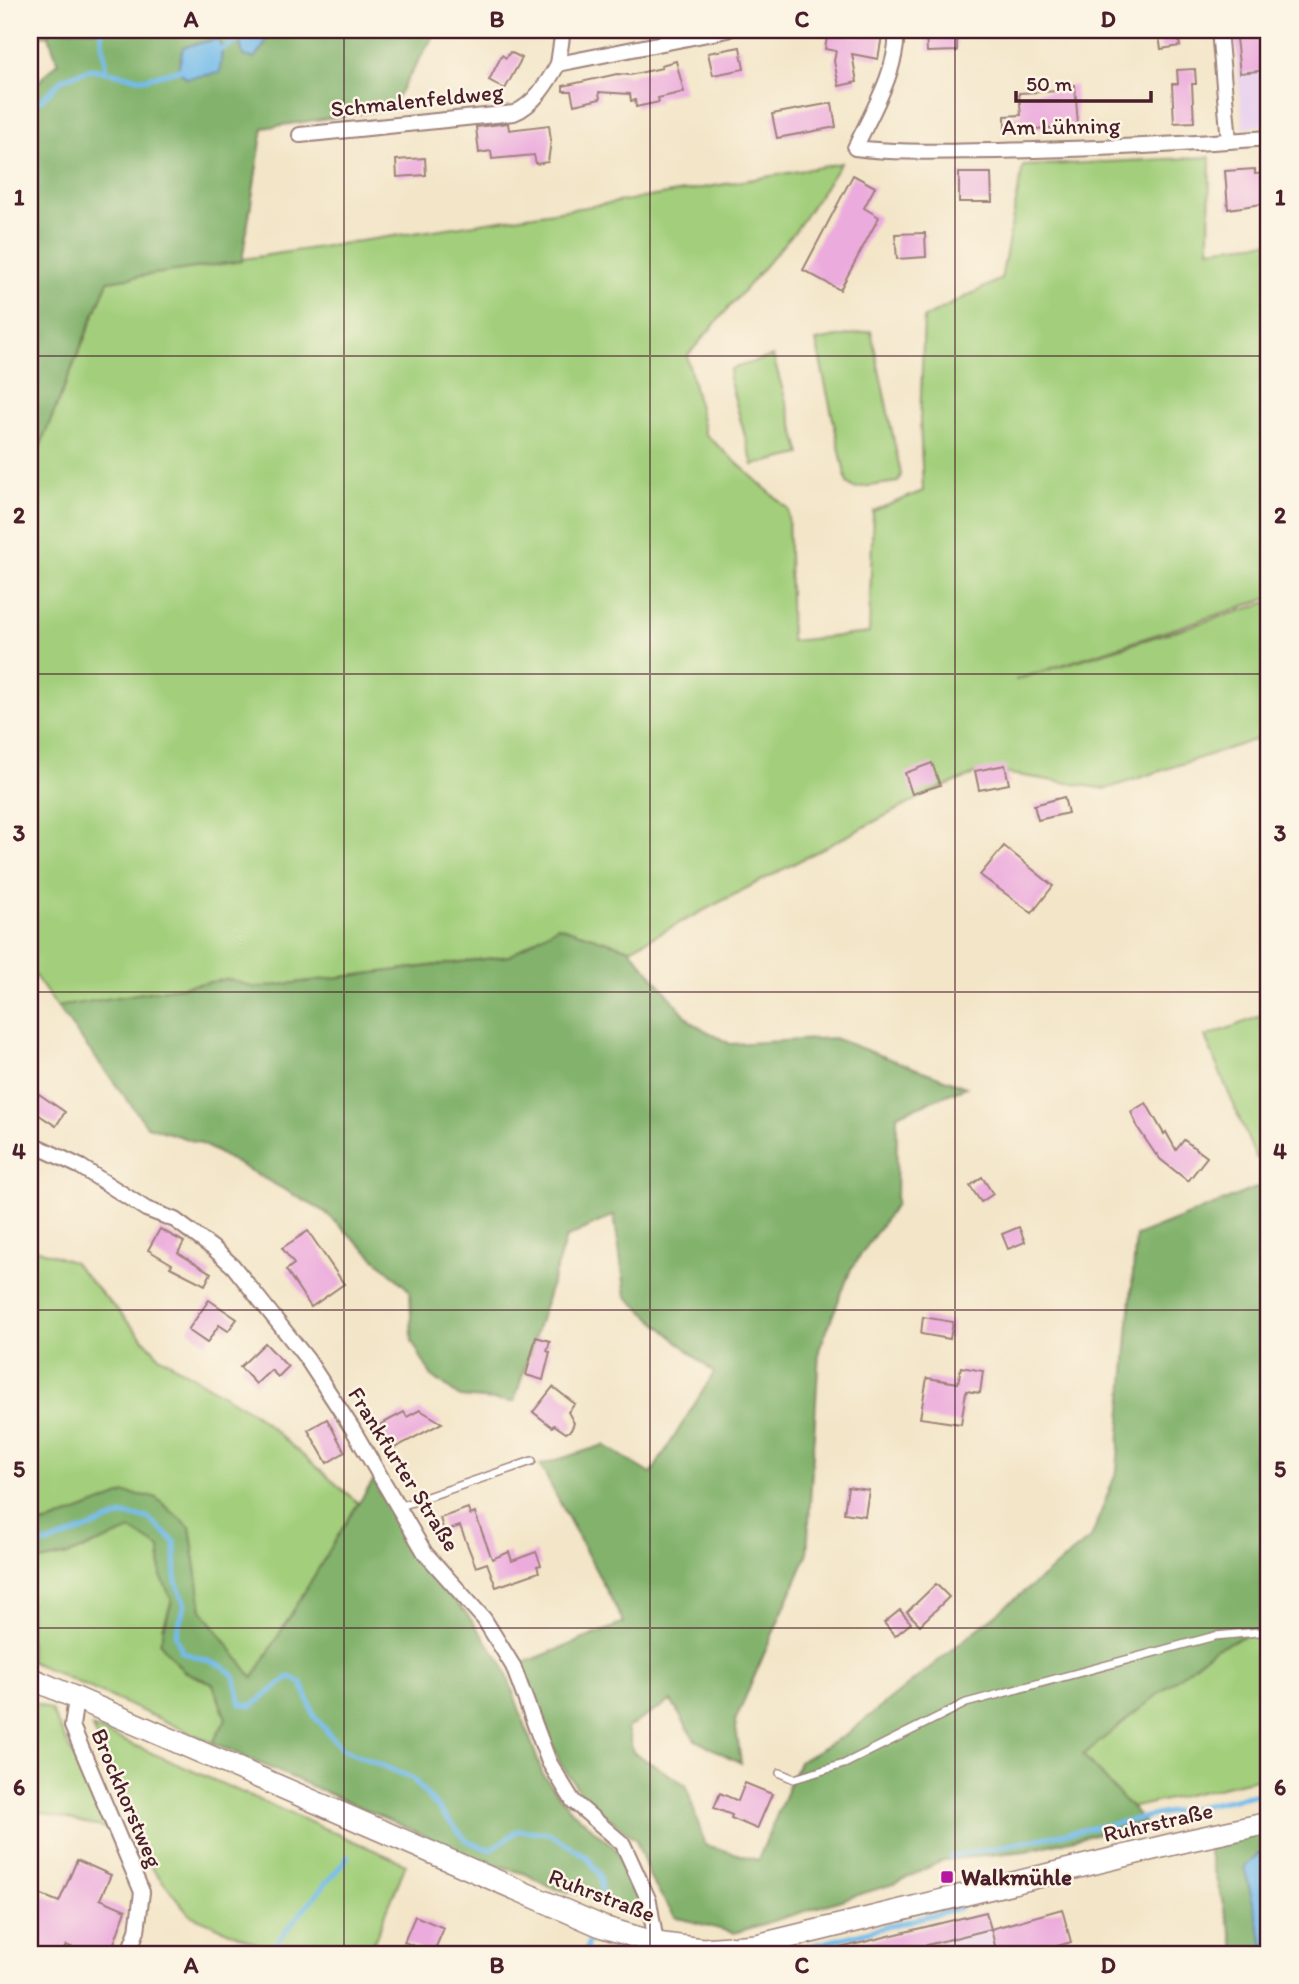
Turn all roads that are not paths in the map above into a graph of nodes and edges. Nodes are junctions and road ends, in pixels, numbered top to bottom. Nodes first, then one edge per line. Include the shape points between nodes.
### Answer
1 (563, 30) edge
2 (728, 30) edge
3 (896, 30) edge
4 (1219, 30) edge
5 (558, 64) junction
6 (300, 135) dead end
7 (1269, 138) edge
8 (1229, 141) junction
9 (30, 1143) edge
10 (532, 1461) dead end
11 (398, 1507) junction
12 (1269, 1631) edge
13 (30, 1678) edge
14 (76, 1699) junction
15 (780, 1773) dead end
16 (1269, 1823) edge
17 (656, 1943) junction
18 (716, 1952) edge
19 (128, 1954) edge

1 - 5 street, Schmalenfeldweg
2 - 5 street
3 - 8 street, Am Lühning via 895,52 855,148 887,152 1049,150
4 - 8 street
5 - 6 street, Schmalenfeldweg via 547,85 513,113
7 - 8 street, Am Lühning
9 - 11 street, Frankfurter Straße via 81,1167 146,1209 175,1220 233,1266 307,1359
10 - 11 lane
11 - 17 street, Frankfurter Straße via 425,1553 484,1619 513,1666 549,1762 573,1801 623,1844 649,1901
12 - 15 lane via 1215,1636 966,1703 844,1764 794,1779
13 - 14 main road, Ruhrstraße
14 - 17 main road, Ruhrstraße via 603,1927
14 - 19 street, Brockhorstweg via 72,1726 142,1892 137,1931
16 - 18 main road, Ruhrstraße
17 - 18 main road, Ruhrstraße

